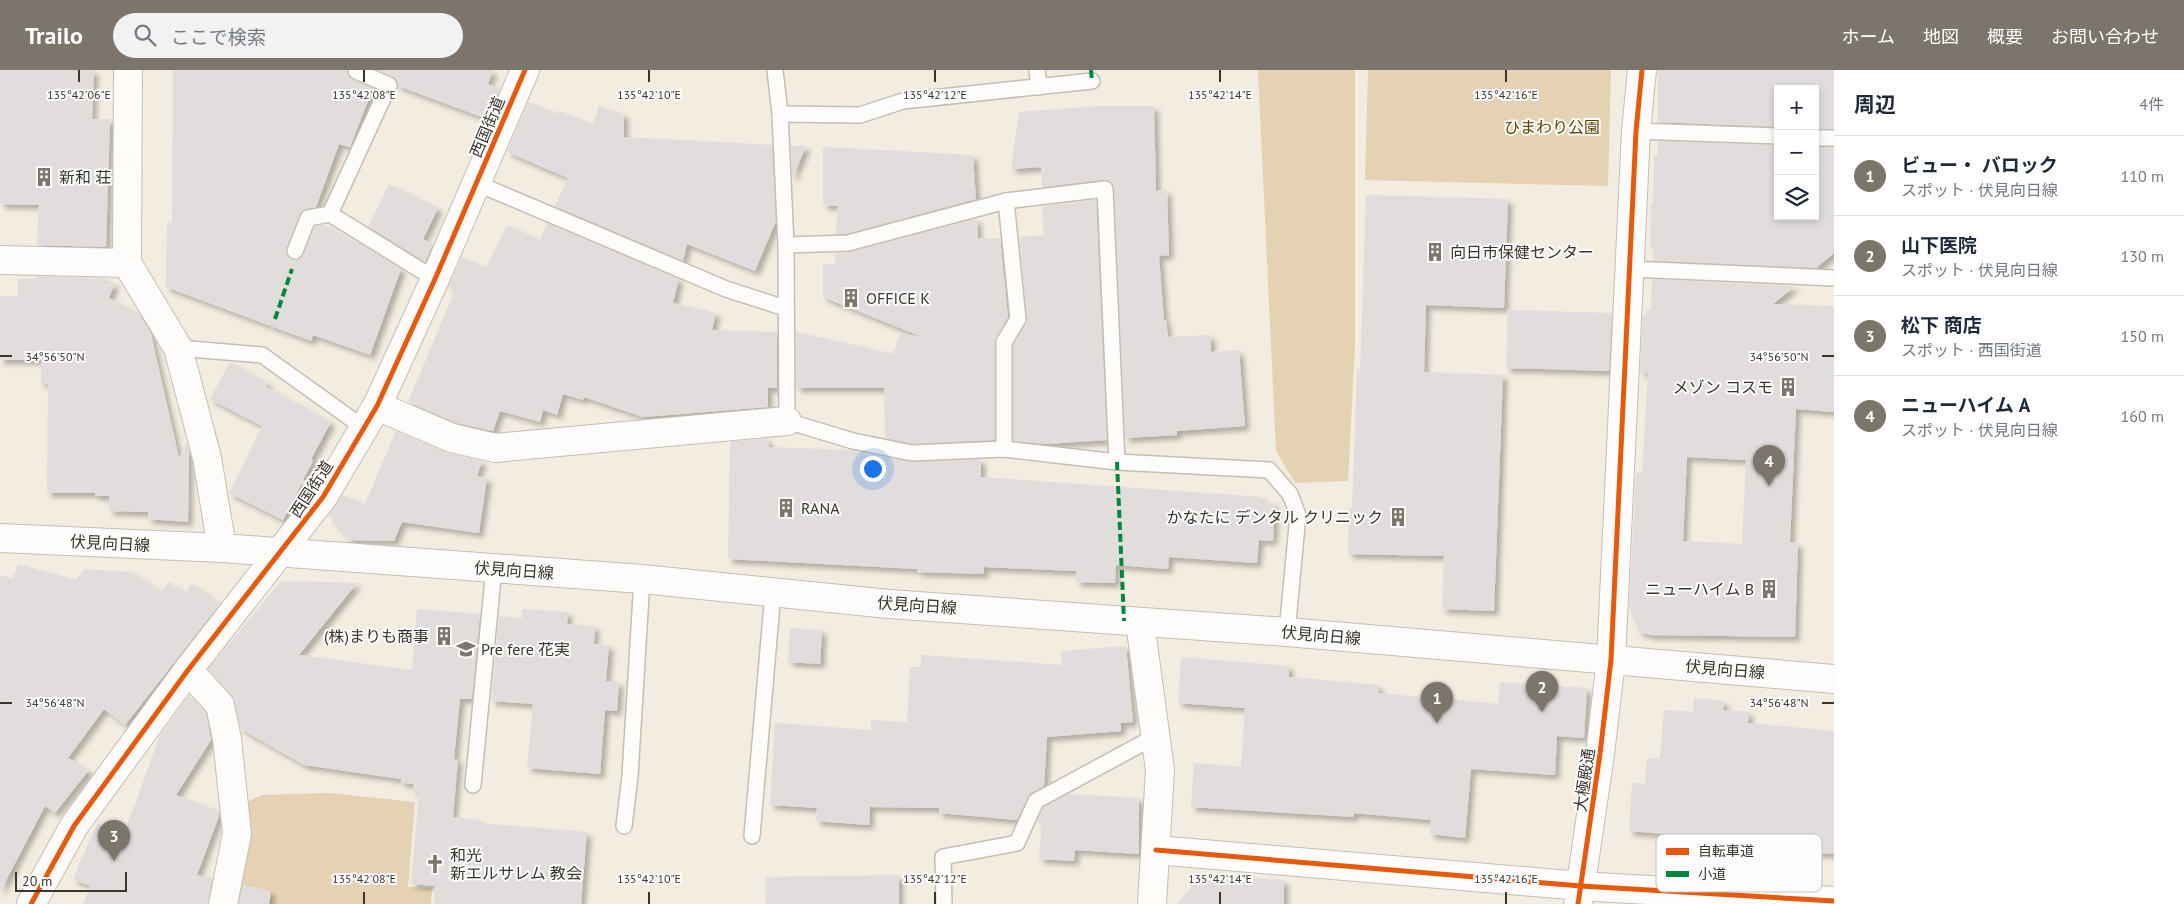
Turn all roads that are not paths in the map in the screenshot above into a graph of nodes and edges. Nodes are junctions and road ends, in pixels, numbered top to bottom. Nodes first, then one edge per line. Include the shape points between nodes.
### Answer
1 (128, 70) edge
2 (525, 70) edge
3 (775, 70) edge
4 (1037, 70) edge
5 (1642, 70) edge
6 (356, 71) edge
7 (1092, 82) dead end
8 (1040, 87) junction
9 (780, 114) junction
10 (1636, 131) junction
11 (1774, 136) edge
12 (1819, 138) edge
13 (1834, 138) edge
14 (476, 182) junction
15 (1006, 201) junction
16 (330, 214) junction
17 (786, 245) junction
18 (295, 251) dead end
19 (0, 260) edge
20 (127, 263) junction
21 (1631, 269) junction
22 (1834, 278) edge
23 (435, 279) junction
24 (785, 308) junction
25 (178, 348) junction
26 (371, 417) junction
27 (787, 421) junction
28 (1004, 449) junction
29 (1116, 462) junction
30 (0, 538) edge
31 (222, 548) junction
32 (282, 552) junction
33 (494, 568) junction
34 (642, 579) junction
35 (773, 592) junction
36 (1140, 622) junction
37 (1287, 632) junction
38 (1611, 660) junction
39 (188, 670) junction
40 (1834, 679) edge
41 (1156, 736) junction
42 (473, 785) dead end
43 (624, 826) dead end
44 (752, 836) dead end
45 (1156, 850) junction
46 (1580, 895) edge
47 (1834, 900) edge
48 (31, 904) edge
49 (224, 904) edge
50 (944, 904) edge
51 (1152, 904) edge

1 - 20 street
2 - 14 street, 西国街道
3 - 9 lane
4 - 8 lane
5 - 10 street, 大極殿通
6 - 16 lane via 389,85
7 - 8 lane
8 - 9 lane via 903,101 860,114
9 - 17 lane
10 - 11 lane
10 - 21 street, 大極殿通
12 - 13 lane
14 - 23 street, 西国街道
14 - 24 lane via 726,289
15 - 17 lane via 848,243
15 - 28 lane via 1018,319 1004,342
15 - 29 lane via 1105,189
16 - 18 lane via 308,218
16 - 23 lane
17 - 24 lane
19 - 20 street
20 - 25 street
21 - 22 lane
21 - 38 street, 大極殿通
23 - 26 street, 西国街道
24 - 27 lane
25 - 26 lane via 262,355
25 - 31 street via 207,458
26 - 27 street via 496,448
26 - 32 street, 西国街道 via 323,497
27 - 28 lane via 853,441 912,453
28 - 29 lane
29 - 37 lane via 1269,470 1290,494 1298,515
30 - 31 street, 伏見向日線
31 - 32 street, 伏見向日線
32 - 33 street, 伏見向日線
32 - 39 street, 西国街道
33 - 34 street, 伏見向日線
33 - 42 lane
34 - 35 street, 伏見向日線
34 - 43 lane
35 - 36 street, 伏見向日線 via 889,604
35 - 44 lane
36 - 37 street, 伏見向日線
36 - 41 street
37 - 38 street, 伏見向日線
38 - 40 street, 伏見向日線
38 - 46 street, 大極殿通
39 - 48 street, 西国街道 via 74,826
39 - 49 street via 220,705 227,739 237,834
41 - 45 street via 1160,770
41 - 50 lane via 1036,801 1017,843 943,857
45 - 46 street
45 - 51 street
46 - 47 street

